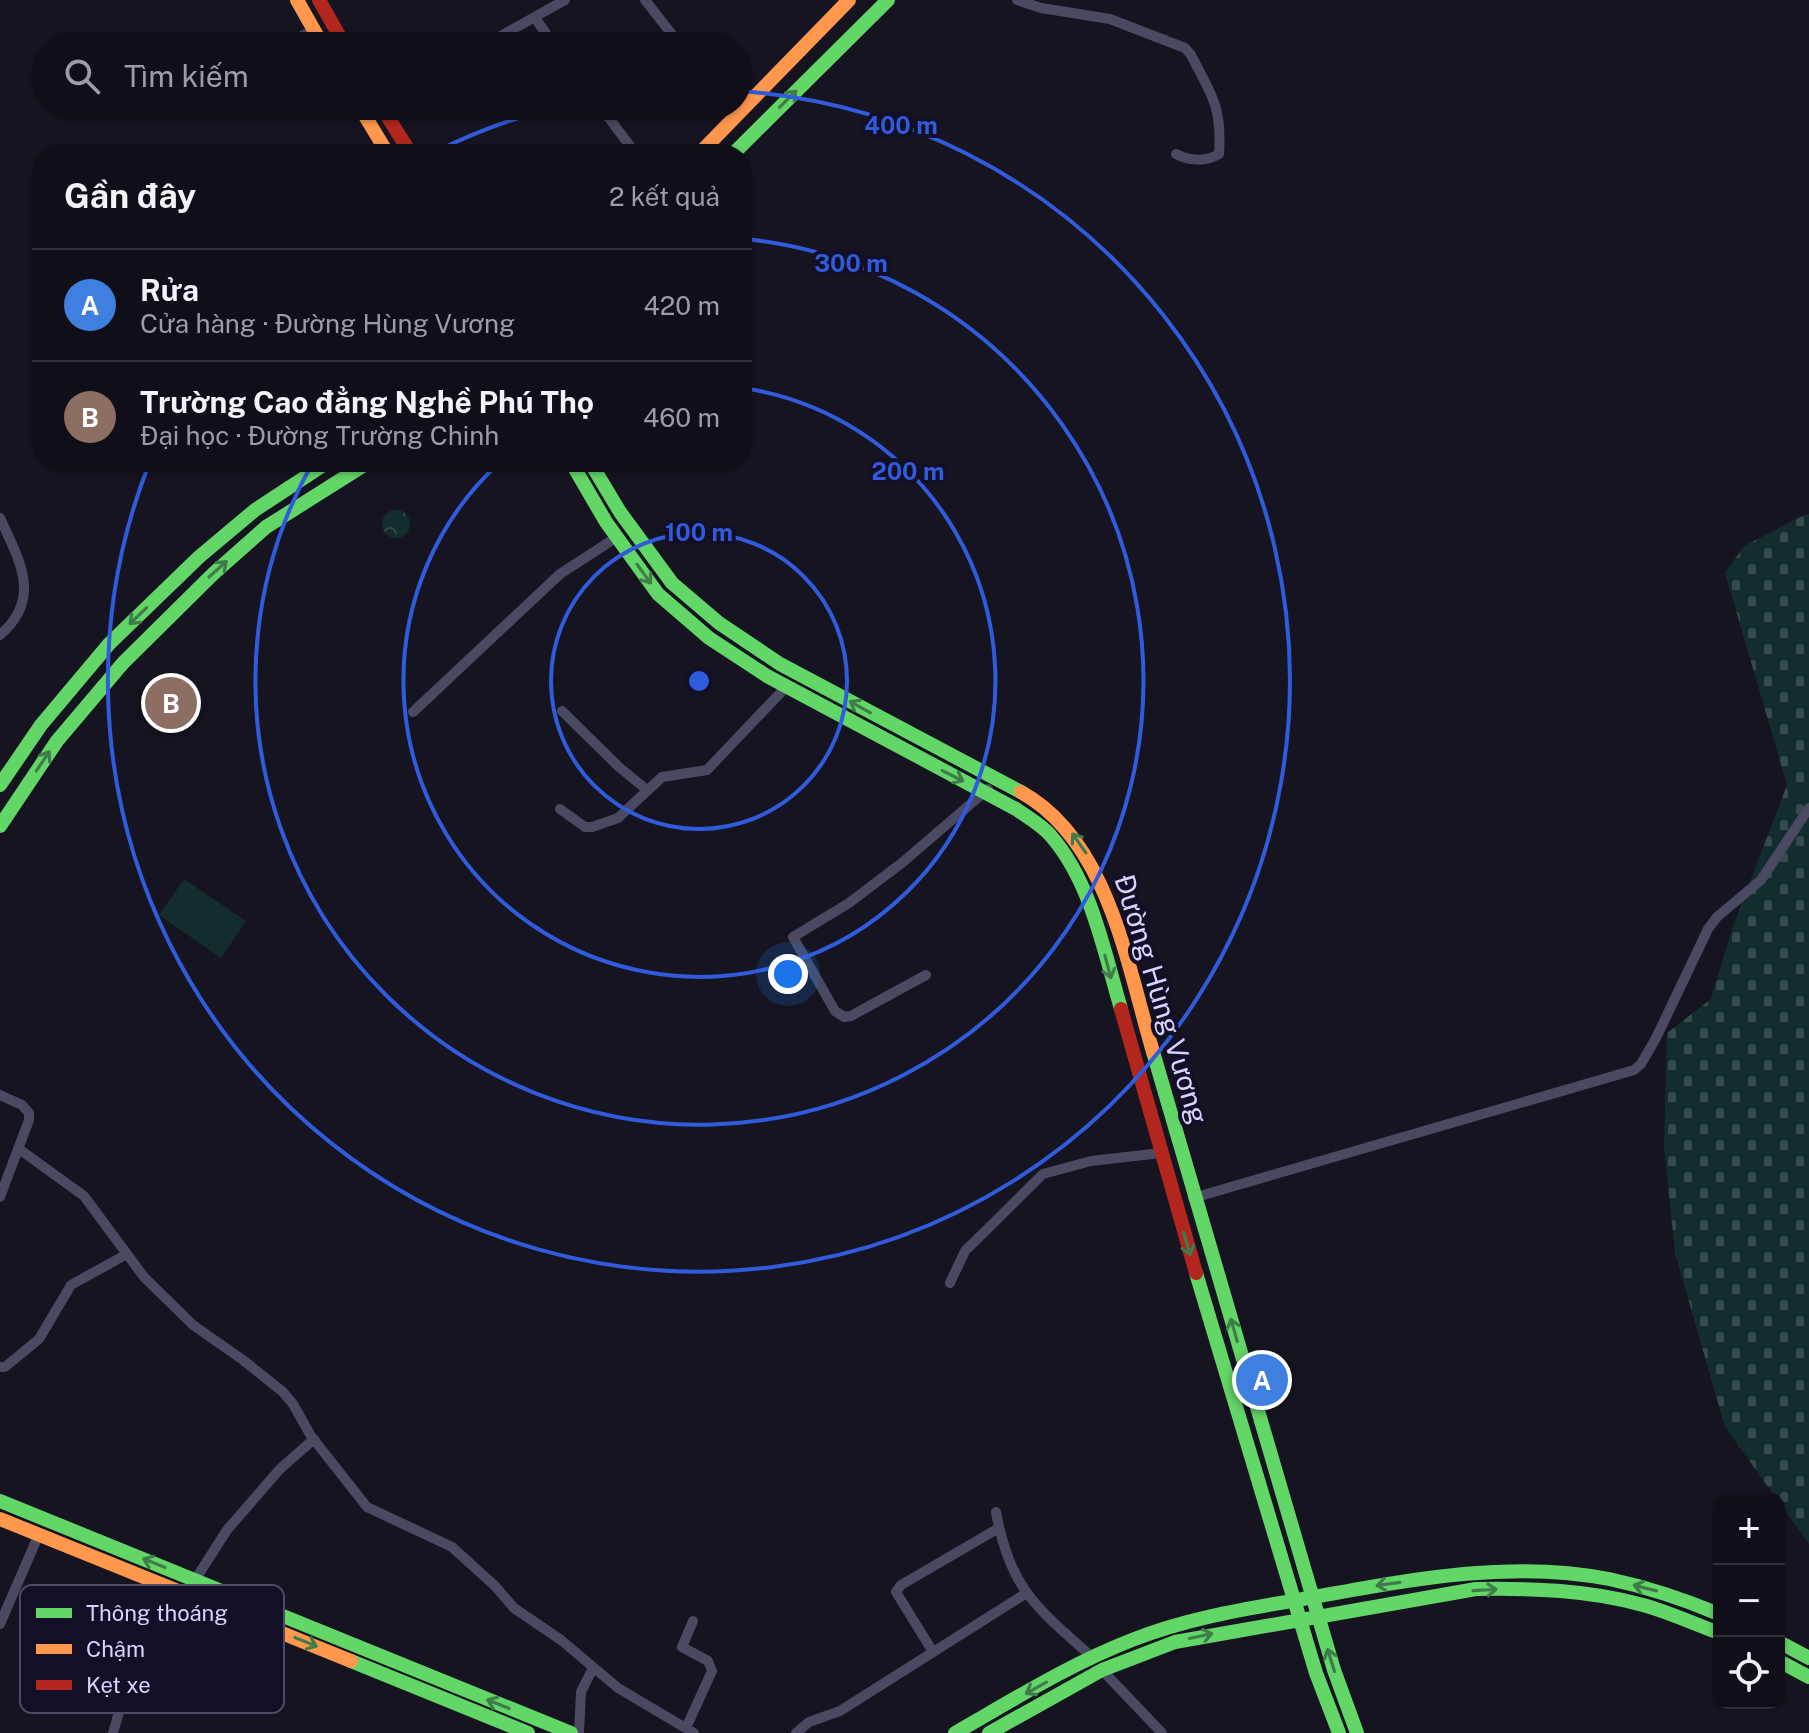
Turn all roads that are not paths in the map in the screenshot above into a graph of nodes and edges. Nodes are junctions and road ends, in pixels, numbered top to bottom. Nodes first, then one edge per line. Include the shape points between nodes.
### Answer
1 (297, 0) edge
2 (319, 0) edge
3 (565, 0) edge
4 (645, 0) edge
5 (849, 0) edge
6 (888, 0) edge
7 (1017, 0) edge
8 (535, 18) junction
9 (314, 30) joint
10 (310, 32) edge
11 (337, 32) edge
12 (509, 32) edge
13 (545, 32) edge
14 (670, 32) edge
15 (752, 91) edge
16 (367, 120) edge
17 (390, 120) edge
18 (610, 120) edge
19 (724, 120) edge
20 (382, 144) edge
21 (405, 144) edge
22 (628, 144) edge
23 (706, 144) edge
24 (743, 144) edge
25 (1176, 154) dead end
26 (313, 472) edge
27 (353, 472) edge
28 (577, 472) edge
29 (596, 472) edge
30 (0, 518) edge
31 (617, 537) junction
32 (0, 635) edge
33 (786, 687) junction
34 (562, 711) dead end
35 (413, 712) dead end
36 (1000, 780) junction
37 (0, 785) edge
38 (647, 790) junction
39 (985, 792) junction
40 (1809, 808) edge
41 (560, 809) dead end
42 (0, 826) edge
43 (926, 975) dead end
44 (0, 1095) edge
45 (19, 1149) junction
46 (1161, 1153) junction
47 (0, 1197) edge
48 (1195, 1197) junction
49 (1176, 1204) junction
50 (127, 1254) junction
51 (950, 1283) dead end
52 (0, 1367) edge
53 (314, 1439) junction
54 (0, 1501) edge
55 (996, 1512) dead end
56 (0, 1519) edge
57 (999, 1528) junction
58 (39, 1534) junction
59 (195, 1580) junction
60 (164, 1585) edge
61 (207, 1585) edge
62 (1025, 1594) junction
63 (1313, 1597) junction
64 (1294, 1600) junction
65 (1713, 1612) edge
66 (284, 1616) edge
67 (1318, 1616) junction
68 (1300, 1620) junction
69 (693, 1621) dead end
70 (0, 1624) edge
71 (1713, 1631) edge
72 (284, 1634) edge
73 (1785, 1645) edge
74 (933, 1652) junction
75 (1809, 1658) edge
76 (1103, 1661) junction
77 (1785, 1664) edge
78 (593, 1668) junction
79 (1809, 1677) edge
80 (998, 1709) junction
81 (119, 1713) edge
82 (1007, 1723) junction
83 (690, 1730) edge
84 (113, 1733) edge
85 (528, 1733) edge
86 (571, 1733) edge
87 (579, 1733) edge
88 (796, 1733) edge
89 (955, 1733) edge
90 (989, 1733) edge
91 (1162, 1733) edge
92 (1339, 1733) edge
93 (1357, 1733) edge

1 - 9 main road
2 - 11 main road
3 - 8 street
4 - 14 street
5 - 15 main road
24 -> 6 main road
7 - 25 street via 1110,19 1185,48 1218,111 1219,154 1192,160
8 - 12 street
8 - 13 street
9 - 10 street
16 - 20 main road
17 - 21 main road
18 - 22 street
19 - 23 main road
26 -> 37 main road via 255,510 199,557 109,644 41,725
42 -> 27 main road via 57,741 123,663 266,527
28 - 31 main road, Đường Hùng Vương
36 -> 29 main road, Đường Hùng Vương via 780,664 719,623 672,583
30 - 32 street via 21,566 24,588 20,613
31 -> 33 main road, Đường Hùng Vương via 658,594 709,638
31 - 35 street via 560,574
33 - 38 street via 708,769 665,776
33 -> 39 main road, Đường Hùng Vương
34 - 38 street
36 - 39 street
48 -> 36 main road, Đường Hùng Vương via 1096,873 1060,819
38 - 41 street via 618,818 592,827
39 - 43 street via 849,903 793,937 835,1011 844,1017
39 -> 46 main road, Đường Hùng Vương via 1049,833 1075,870 1102,944
40 - 48 street via 1761,880 1708,929 1656,1038 1634,1070
44 - 45 street via 29,1113
45 - 47 street
45 - 50 street via 84,1196
46 - 49 main road, Đường Hùng Vương
46 - 51 street via 1091,1161 1043,1174 965,1251
48 - 49 street
63 -> 48 main road, Đường Hùng Vương
49 -> 64 main road, Đường Hùng Vương
50 - 52 street via 71,1285 39,1339
50 - 53 street via 193,1325 283,1392
53 - 59 street via 227,1530
53 - 78 street via 367,1507 452,1547 514,1608
59 -> 54 main road
55 - 57 street
56 - 58 main road
57 - 62 street
57 - 74 street via 896,1592
58 - 60 main road
58 - 70 street
61 -> 59 main road
62 - 74 street
62 - 76 street
63 - 64 main road
65 -> 63 main road via 1649,1588 1524,1571 1447,1576
63 - 67 main road, Đường Hùng Vương
64 - 68 main road, Đường Hùng Vương
64 - 76 main road via 1200,1618 1121,1645
86 -> 66 main road
67 - 68 main road
67 -> 71 main road via 1476,1589 1521,1588 1644,1605
93 -> 67 main road, Đường Hùng Vương
76 -> 68 main road via 1205,1635
68 - 92 main road, Đường Hùng Vương
69 - 83 street via 682,1647 708,1661 712,1671
72 -> 85 main road
73 - 75 main road
74 - 88 street
76 -> 80 main road
76 - 82 main road
76 - 91 street
77 - 79 main road
78 - 83 street
78 - 87 street via 581,1692
80 - 82 main road
80 - 89 main road
81 - 84 street
82 - 90 main road

